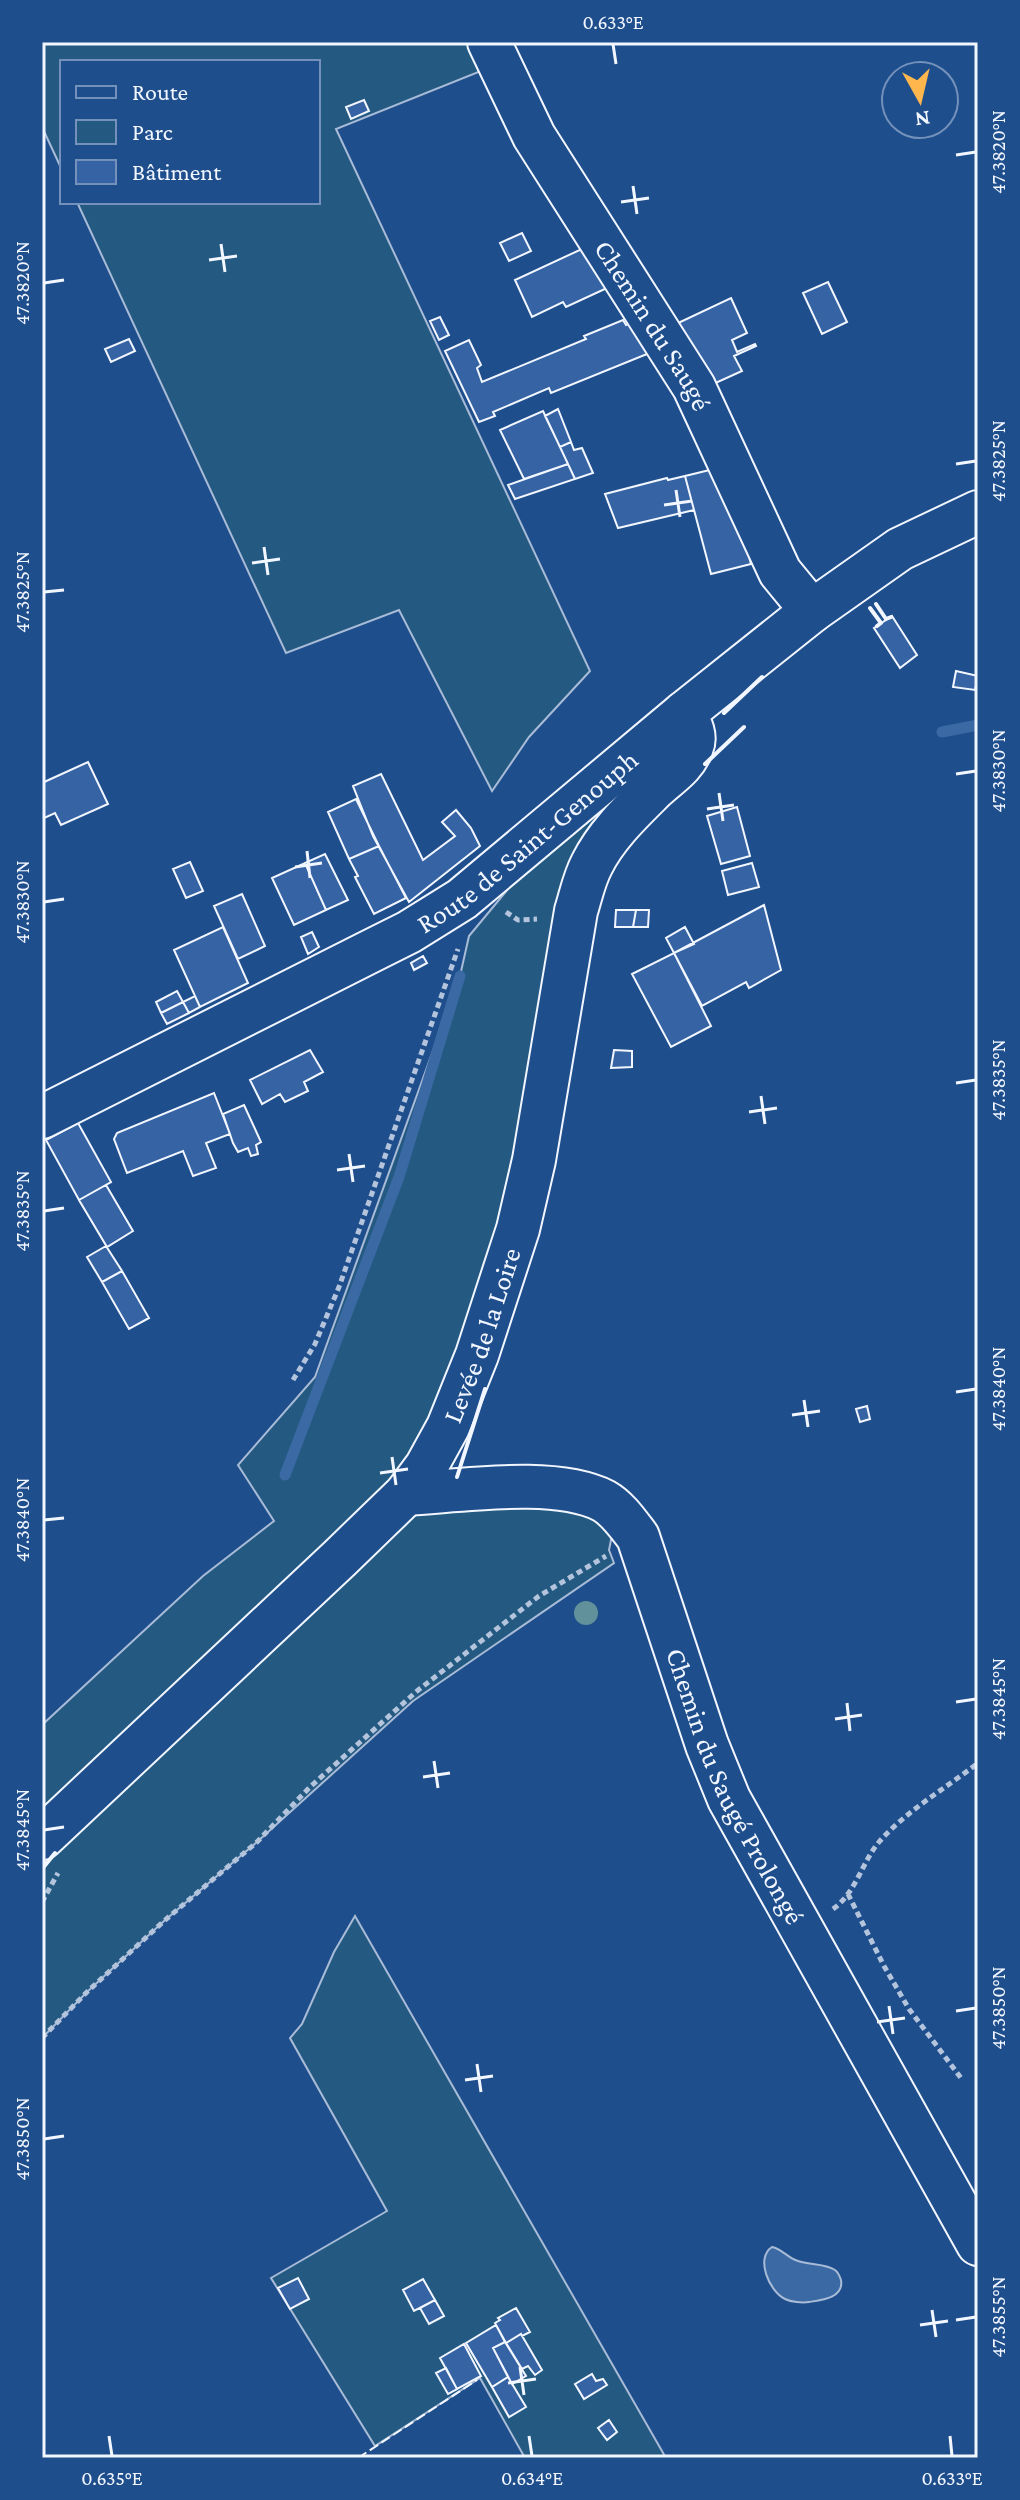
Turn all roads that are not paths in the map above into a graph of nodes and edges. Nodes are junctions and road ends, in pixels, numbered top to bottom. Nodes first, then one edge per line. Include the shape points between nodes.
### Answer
1 (489, 42) edge
2 (978, 512) edge
3 (812, 611) junction
4 (684, 713) junction
5 (42, 1117) edge
6 (406, 1494) junction
7 (42, 1838) edge
8 (978, 2244) edge

1 - 3 street, Chemin du Saugé via 534,136 694,387 780,572
2 - 3 street, Route de Saint-Genouph via 900,549
3 - 4 street, Route de Saint-Genouph
4 - 5 street, Route de Saint-Genouph via 462,899 385,944
4 - 6 street, Levée de la Loire via 694,744 685,763 619,825 586,876 518,1229 448,1427
6 - 7 street, Levée de la Loire
6 - 8 street, Chemin du Saugé Prolongé via 566,1489 604,1502 624,1518 638,1537 729,1799

